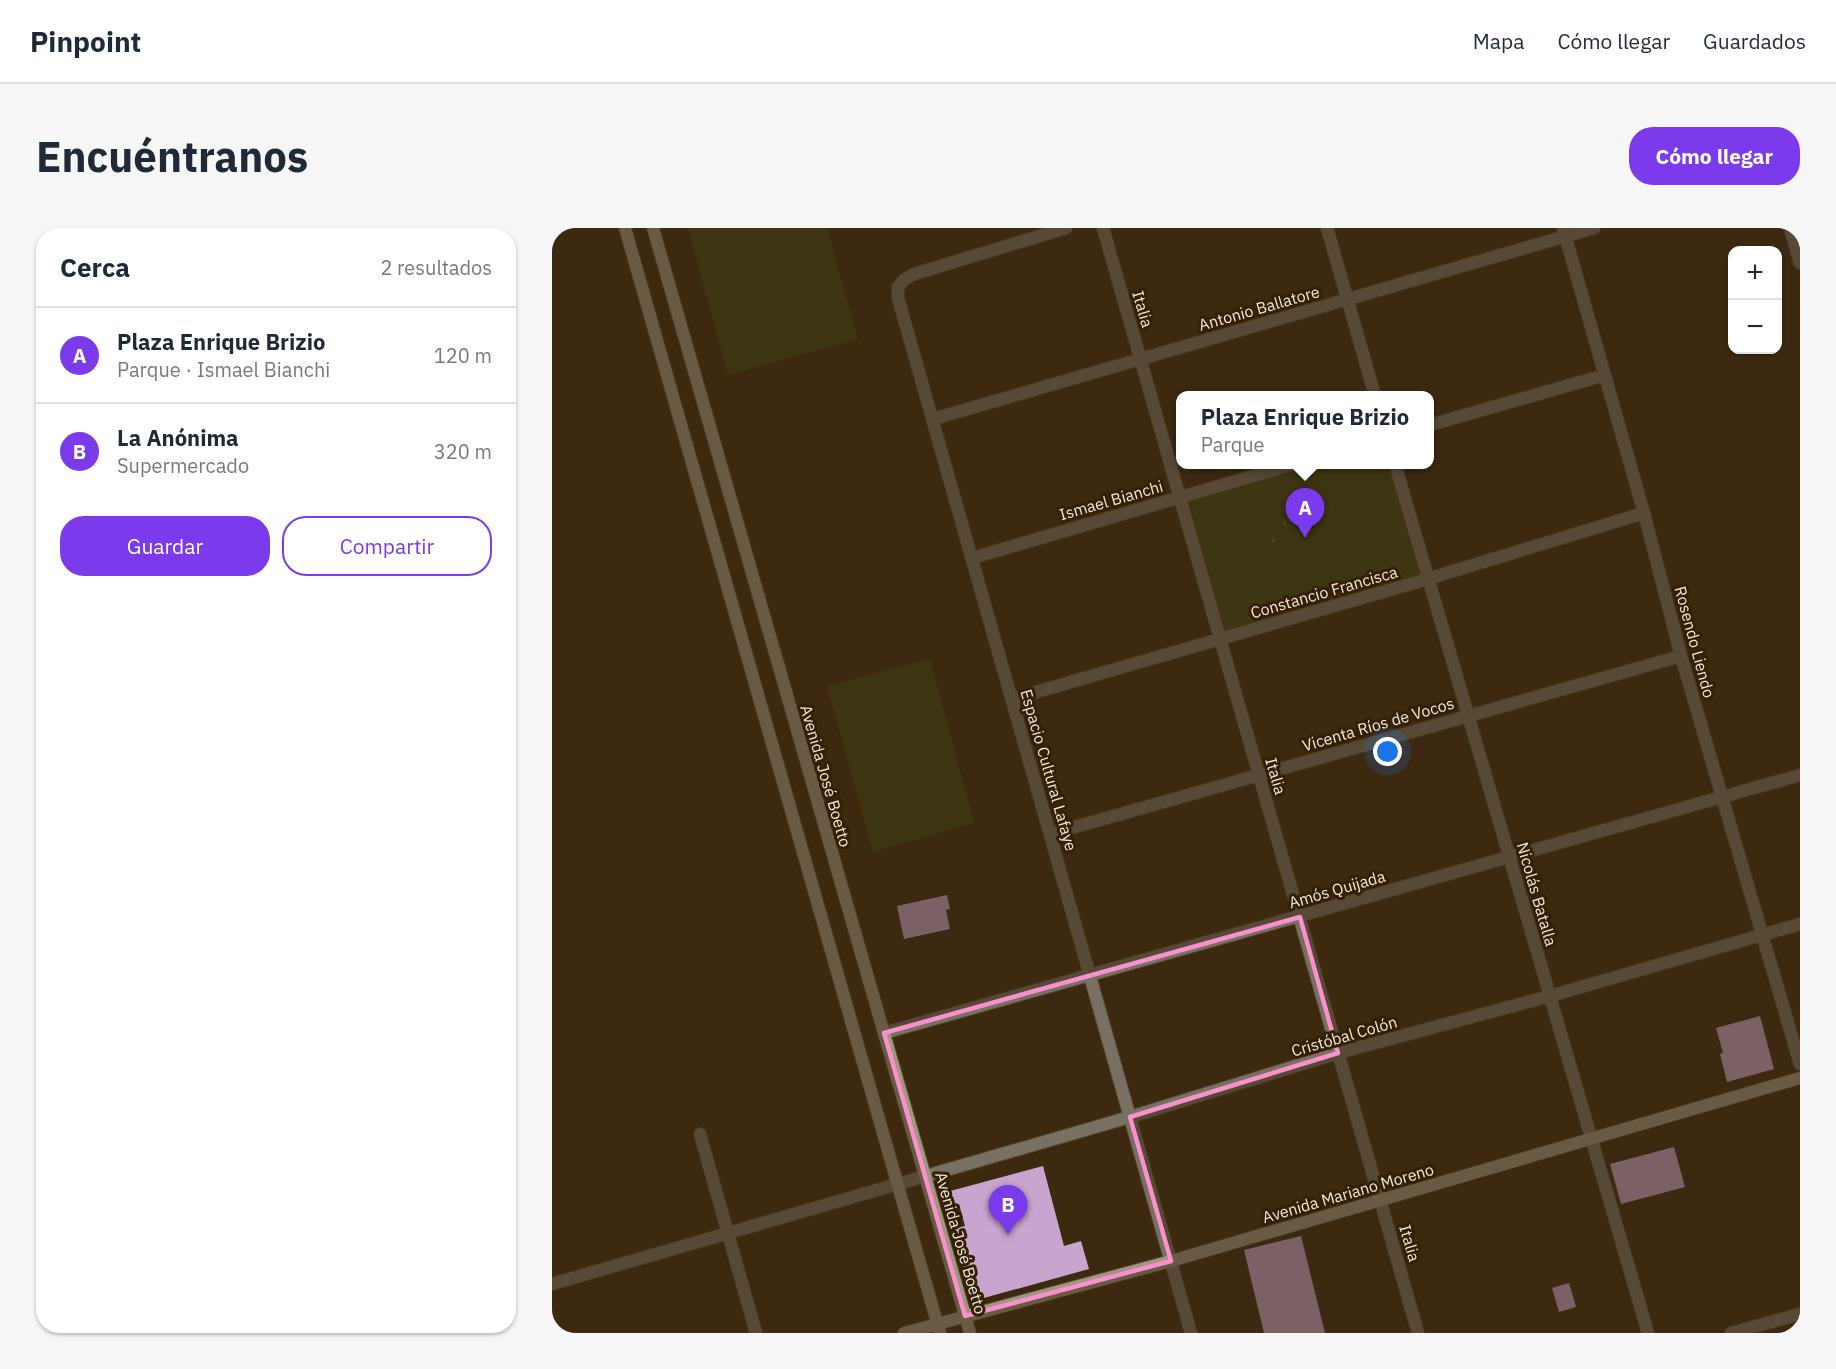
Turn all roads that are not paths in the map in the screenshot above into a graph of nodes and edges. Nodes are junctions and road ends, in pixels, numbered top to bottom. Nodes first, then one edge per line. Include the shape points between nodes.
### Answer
1 (626, 228) edge
2 (653, 228) edge
3 (1066, 228) edge
4 (1103, 228) edge
5 (1327, 228) edge
6 (1594, 228) edge
7 (1790, 228) edge
8 (1564, 232) edge
9 (1800, 263) edge
10 (1347, 299) junction
11 (1140, 359) junction
12 (1605, 375) junction
13 (1374, 391) edge
14 (933, 419) junction
15 (1434, 424) edge
16 (1280, 469) edge
17 (1396, 469) edge
18 (1180, 498) junction
19 (1644, 513) junction
20 (972, 558) junction
21 (1429, 578) junction
22 (1221, 639) junction
23 (1681, 656) junction
24 (1012, 699) junction
25 (1468, 716) junction
26 (1259, 775) junction
27 (1800, 775) edge
28 (1722, 796) junction
29 (1050, 834) junction
30 (1509, 857) junction
31 (1300, 917) junction
32 (1800, 924) edge
33 (1763, 935) junction
34 (1090, 974) junction
35 (1550, 996) junction
36 (884, 1034) junction
37 (1338, 1053) junction
38 (1800, 1065) edge
39 (1800, 1078) edge
40 (1130, 1117) junction
41 (700, 1134) dead end
42 (1591, 1138) junction
43 (925, 1176) junction
44 (898, 1184) junction
45 (1380, 1201) junction
46 (728, 1233) junction
47 (1171, 1261) junction
48 (552, 1284) edge
49 (1800, 1314) edge
50 (965, 1316) junction
51 (938, 1328) edge
52 (756, 1333) edge
53 (904, 1333) edge
54 (970, 1333) edge
55 (1191, 1333) edge
56 (1418, 1333) edge
57 (1648, 1333) edge
58 (1731, 1333) edge

1 - 44 main road
2 - 36 main road, Avenida José Boetto
3 - 14 street, Espacio Cultural Lafaye via 914,274 898,287
4 - 11 street, Italia
5 - 10 street
6 - 8 street, Antonio Ballatore
7 - 9 street
8 - 10 street, Antonio Ballatore
8 - 12 street, Rosendo Liendo
10 - 11 street, Antonio Ballatore
10 - 13 street
11 - 14 street, Antonio Ballatore
11 - 18 street, Italia
12 - 15 street
12 - 19 street, Rosendo Liendo
14 - 20 street, Espacio Cultural Lafaye
16 - 18 street, Ismael Bianchi
17 - 21 street, Nicolás Batalla
18 - 20 street, Ismael Bianchi
18 - 22 street, Italia
19 - 21 street, Constancio Francisca
19 - 23 street, Rosendo Liendo
20 - 24 street, Espacio Cultural Lafaye
21 - 22 street, Constancio Francisca
21 - 25 street, Nicolás Batalla
22 - 24 street, Constancio Francisca
22 - 26 street, Italia
23 - 25 street, Vicenta Ríos de Vocos
23 - 28 street, Rosendo Liendo
24 - 29 street, Espacio Cultural Lafaye
25 - 26 street, Vicenta Ríos de Vocos
25 - 30 street, Nicolás Batalla
26 - 29 street, Vicenta Ríos de Vocos
26 - 31 street, Italia
27 - 28 street, Amós Quijada
28 - 30 street, Amós Quijada
28 - 33 street, Rosendo Liendo
29 - 34 street, Espacio Cultural Lafaye
30 - 31 street, Amós Quijada
30 - 35 street, Nicolás Batalla
31 - 34 street, Amós Quijada
31 - 37 street, Italia
32 - 33 street, Cristóbal Colón
33 - 35 street, Cristóbal Colón
33 - 38 street, Rosendo Liendo
34 - 36 street, Amós Quijada
34 - 40 street, Espacio Cultural Lafaye
35 - 37 street, Cristóbal Colón
35 - 42 street, Nicolás Batalla
36 - 43 main road, Avenida José Boetto
37 - 40 street, Cristóbal Colón
37 - 45 street, Italia
39 - 42 main road, Avenida Mariano Moreno
40 - 43 street, Cristóbal Colón
40 - 47 street, Espacio Cultural Lafaye
41 - 46 street
42 - 45 main road, Avenida Mariano Moreno
42 - 57 street, Nicolás Batalla
43 - 44 street, Cristóbal Colón
43 - 50 main road, Avenida José Boetto
44 - 46 street, Cristóbal Colón
44 - 51 main road
45 - 47 main road, Avenida Mariano Moreno
45 - 56 street, Italia
46 - 48 street, Cristóbal Colón
46 - 52 street
47 - 50 main road, Avenida Mariano Moreno
47 - 55 street, Espacio Cultural Lafaye
49 - 58 street
50 - 51 main road, Avenida Mariano Moreno
50 - 54 main road, Avenida José Boetto
51 - 53 main road, Avenida Mariano Moreno

